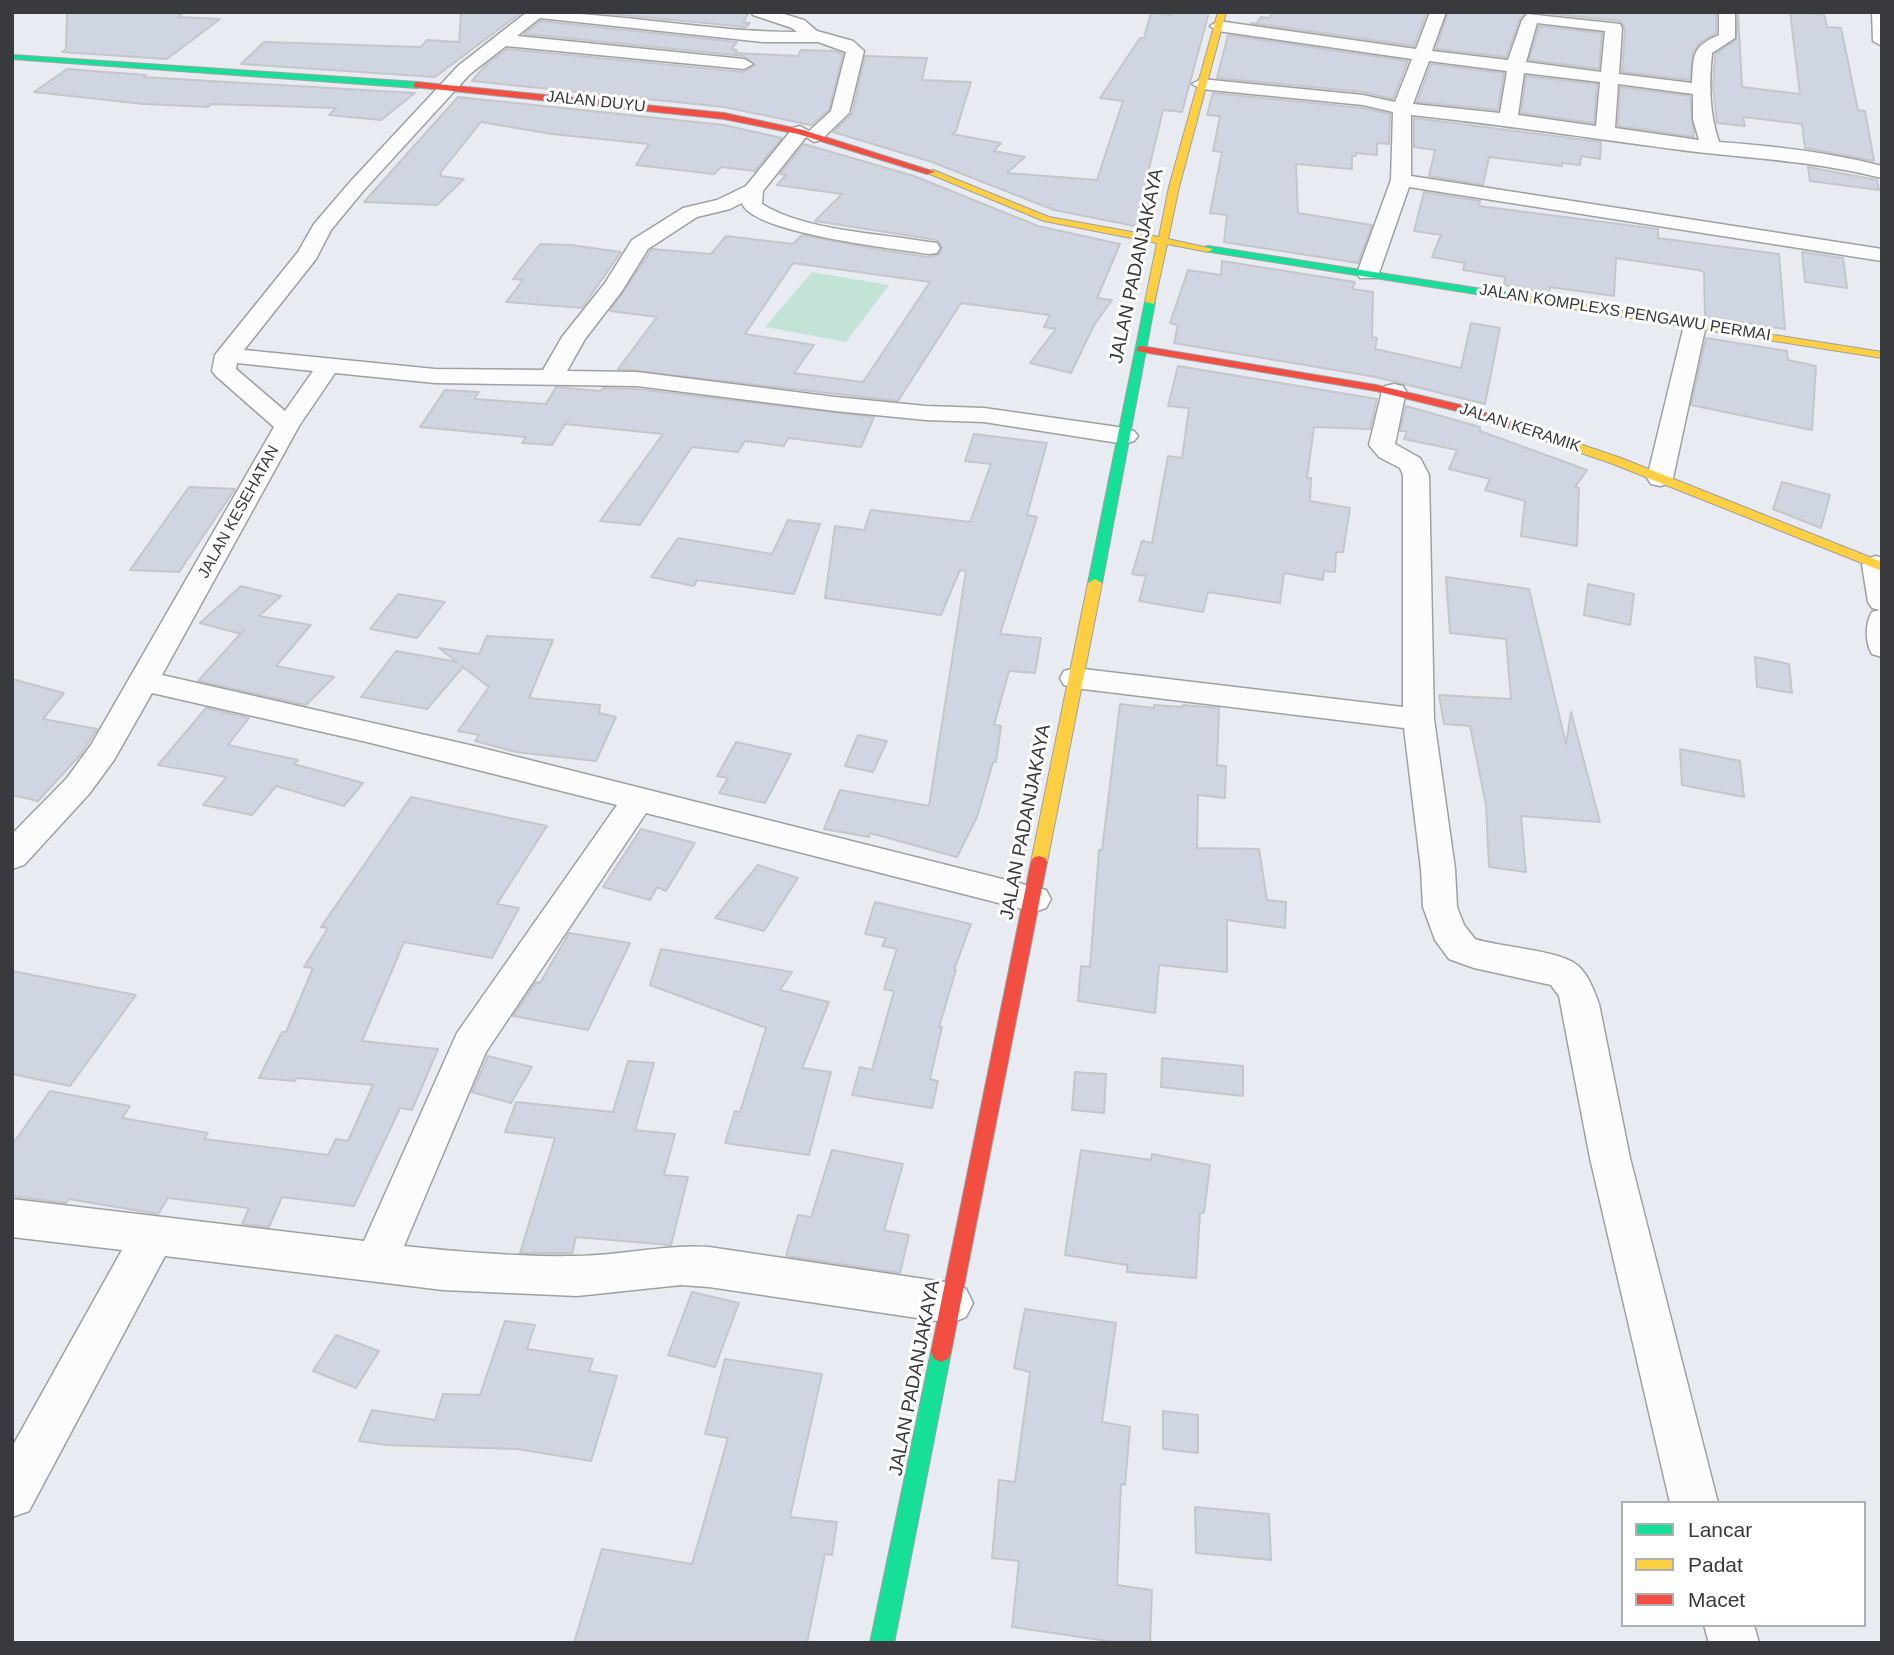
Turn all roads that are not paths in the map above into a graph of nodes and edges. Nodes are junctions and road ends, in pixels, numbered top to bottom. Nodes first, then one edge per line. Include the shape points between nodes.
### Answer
1 (760, 12) edge
2 (1438, 12) edge
3 (1727, 12) edge
4 (1880, 12) edge
5 (537, 13) edge
6 (1220, 19) edge
7 (818, 37) junction
8 (502, 40) junction
9 (1882, 41) edge
10 (1431, 43) junction
11 (1518, 53) junction
12 (12, 57) edge
13 (744, 64) dead end
14 (1605, 66) junction
15 (1201, 84) junction
16 (448, 87) junction
17 (1700, 89) junction
18 (1402, 109) junction
19 (1508, 119) junction
20 (1605, 131) junction
21 (807, 134) junction
22 (1710, 147) junction
23 (1882, 172) edge
24 (1401, 180) junction
25 (753, 190) junction
26 (1162, 242) junction
27 (929, 248) dead end
28 (1882, 255) edge
29 (1368, 273) junction
30 (1695, 324) junction
31 (1141, 349) junction
32 (227, 355) junction
33 (1882, 355) edge
34 (327, 367) junction
35 (551, 378) junction
36 (1394, 391) junction
37 (288, 426) junction
38 (1125, 436) junction
39 (1660, 478) junction
40 (1879, 566) edge
41 (1882, 602) edge
42 (1882, 619) edge
43 (1882, 647) edge
44 (1074, 678) junction
45 (143, 681) junction
46 (1418, 719) junction
47 (637, 801) junction
48 (12, 856) edge
49 (1034, 898) junction
50 (12, 1218) edge
51 (154, 1235) junction
52 (376, 1262) junction
53 (951, 1303) junction
54 (12, 1494) edge
55 (1694, 1501) edge
56 (882, 1643) edge

1 - 7 street via 798,24
2 - 10 street
3 - 17 street via 1726,38 1703,52
4 - 9 street
5 - 7 street via 763,37
5 - 8 street
6 - 10 street
6 - 15 street, JALAN PADANJAKAYA
7 - 21 street via 847,45 855,53 840,113
8 - 13 street
8 - 16 street
10 - 11 street
10 - 18 street
11 - 14 street
11 - 14 street via 1532,18 1610,27 1614,28
11 - 19 street
12 - 16 street, JALAN DUYU
14 - 17 street
14 - 20 street
15 - 18 street via 1363,100
15 - 26 street, JALAN PADANJAKAYA
16 - 21 street, JALAN DUYU via 707,113
16 - 32 street via 328,219 308,254
17 - 22 street
18 - 19 street
18 - 24 street
19 - 20 street
20 - 22 street
21 - 25 street
21 - 26 street, JALAN DUYU via 935,173 1047,219
22 - 23 street via 1822,159
24 - 28 street
24 - 29 street
25 - 27 street via 752,206 771,217
25 - 35 street via 723,205 690,212 640,244 574,337
26 - 29 street, JALAN KOMPLEXS PENGAWU PERMAI
26 - 31 street, JALAN PADANJAKAYA
29 - 30 street, JALAN KOMPLEXS PENGAWU PERMAI
30 - 33 street, JALAN KOMPLEXS PENGAWU PERMAI
30 - 39 street
31 - 36 street, JALAN KERAMIK
31 - 38 street, JALAN PADANJAKAYA
32 - 34 street
32 - 37 street, JALAN KESEHATAN via 224,371
34 - 35 street via 435,376
34 - 37 street
35 - 38 street via 637,379 835,404 984,415
36 - 39 street, JALAN KERAMIK via 1485,415
36 - 46 street via 1382,445 1411,463 1416,475
37 - 45 street, JALAN KESEHATAN
38 - 44 street, JALAN PADANJAKAYA
39 - 40 street, JALAN KERAMIK
40 - 41 street
42 - 43 street
44 - 46 street
44 - 49 street, JALAN PADANJAKAYA
45 - 47 street via 438,747
45 - 48 street, JALAN KESEHATAN via 90,770
46 - 55 street via 1440,907 1453,940 1468,953 1563,974 1581,1003 1610,1158
47 - 49 street
47 - 52 street via 470,1044
49 - 53 street, JALAN PADANJAKAYA
50 - 51 street
51 - 52 street
51 - 54 street
52 - 53 street via 577,1276 681,1265
53 - 56 street, JALAN PADANJAKAYA

